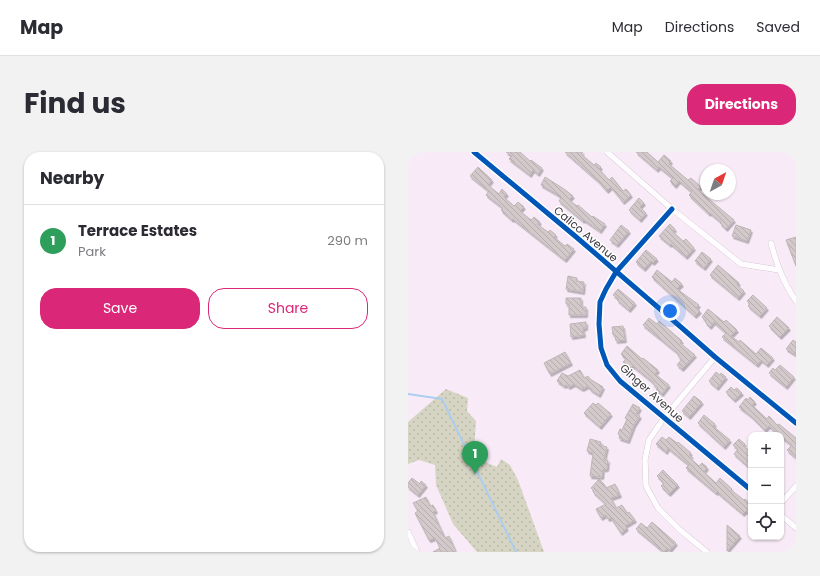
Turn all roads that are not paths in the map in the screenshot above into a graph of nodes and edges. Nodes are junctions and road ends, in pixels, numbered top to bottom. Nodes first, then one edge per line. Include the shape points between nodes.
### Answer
1 (474, 152) edge
2 (606, 152) edge
3 (672, 209) junction
4 (771, 243) dead end
5 (779, 270) junction
6 (616, 272) junction
7 (796, 301) edge
8 (715, 358) junction
9 (664, 418) junction
10 (796, 423) edge
11 (796, 486) edge
12 (748, 488) edge
13 (784, 500) edge
14 (784, 518) edge
15 (796, 528) edge
16 (408, 532) edge
17 (417, 552) edge
18 (707, 552) edge

1 - 6 street, Calico Avenue
2 - 3 street
3 - 5 street via 741,264
3 - 6 street, Ginger Avenue
4 - 5 street
5 - 7 street
6 - 8 street, Calico Avenue
6 - 9 street, Ginger Avenue via 600,302 601,348 607,365 620,381
8 - 9 street
8 - 10 street, Calico Avenue
9 - 12 street, Ginger Avenue
9 - 18 street via 649,440 645,460 646,486 658,508
11 - 13 street
14 - 15 street
16 - 17 street

